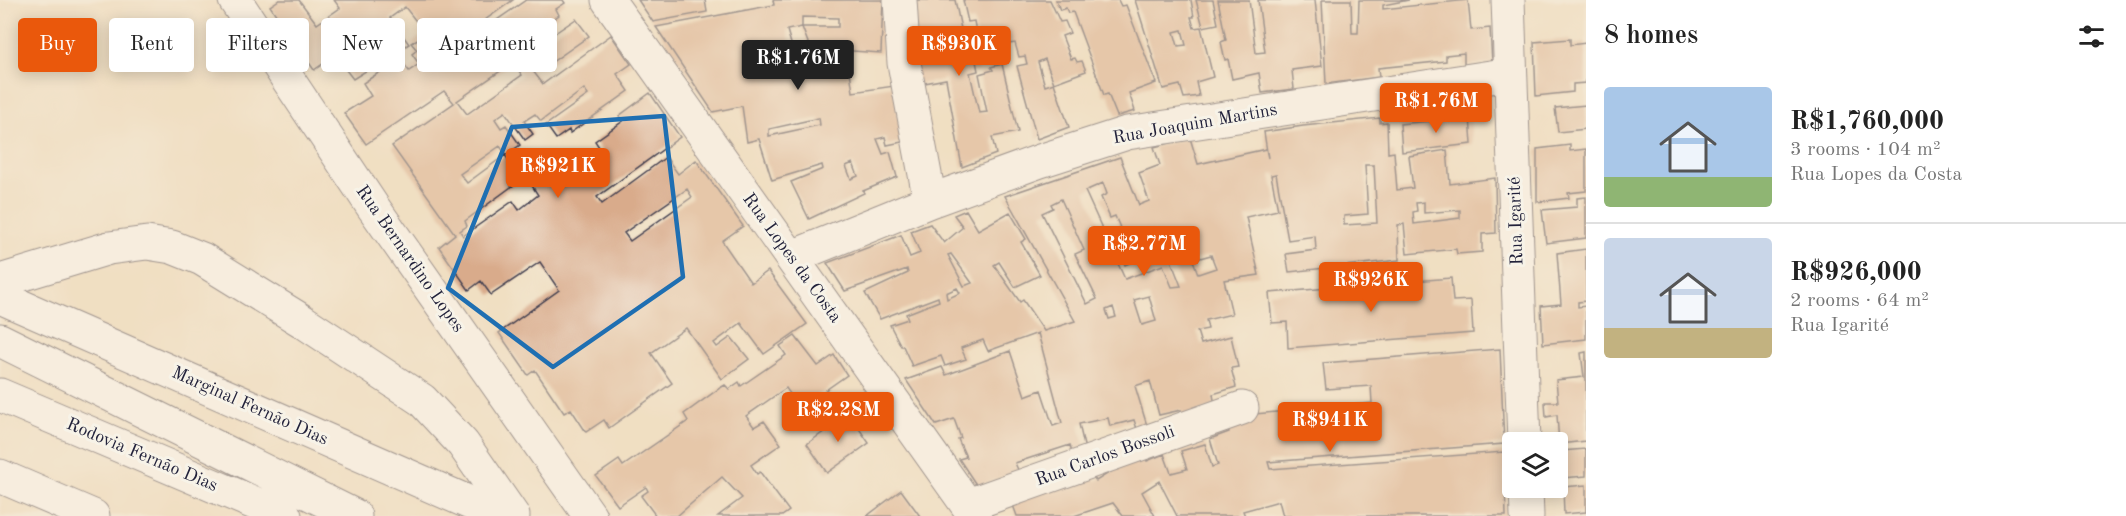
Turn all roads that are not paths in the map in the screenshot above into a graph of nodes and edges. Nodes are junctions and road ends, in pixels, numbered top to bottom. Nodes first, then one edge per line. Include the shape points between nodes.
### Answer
1 (235, 0) edge
2 (608, 0) edge
3 (900, 0) edge
4 (1508, 0) edge
5 (1510, 74) junction
6 (930, 201) junction
7 (792, 257) junction
8 (0, 281) edge
9 (0, 297) edge
10 (0, 340) edge
11 (0, 395) edge
12 (1242, 408) dead end
13 (1524, 432) edge
14 (0, 476) edge
15 (1526, 498) edge
16 (971, 511) edge
17 (93, 516) edge
18 (285, 516) edge
19 (355, 516) edge
20 (500, 516) edge
21 (513, 516) edge
22 (590, 516) edge
23 (1527, 516) edge

1 - 22 main road, Rua Bernardino Lopes via 373,207
2 - 7 main road, Rua Lopes da Costa
3 - 6 main road via 904,63
4 - 5 main road, Rua Igarité
5 - 6 main road, Rua Joaquim Martins via 1127,133
5 - 13 main road, Rua Igarité
6 - 7 main road, Rua Joaquim Martins
7 - 16 main road, Rua Lopes da Costa
8 - 21 main road via 109,248 147,243 202,258 422,400 463,444
9 - 20 main road, Marginal Fernão Dias
10 - 19 main road
11 - 18 main road, Rodovia Fernão Dias
12 - 16 main road, Rua Carlos Bossoli
14 - 17 main road
15 - 23 main road

